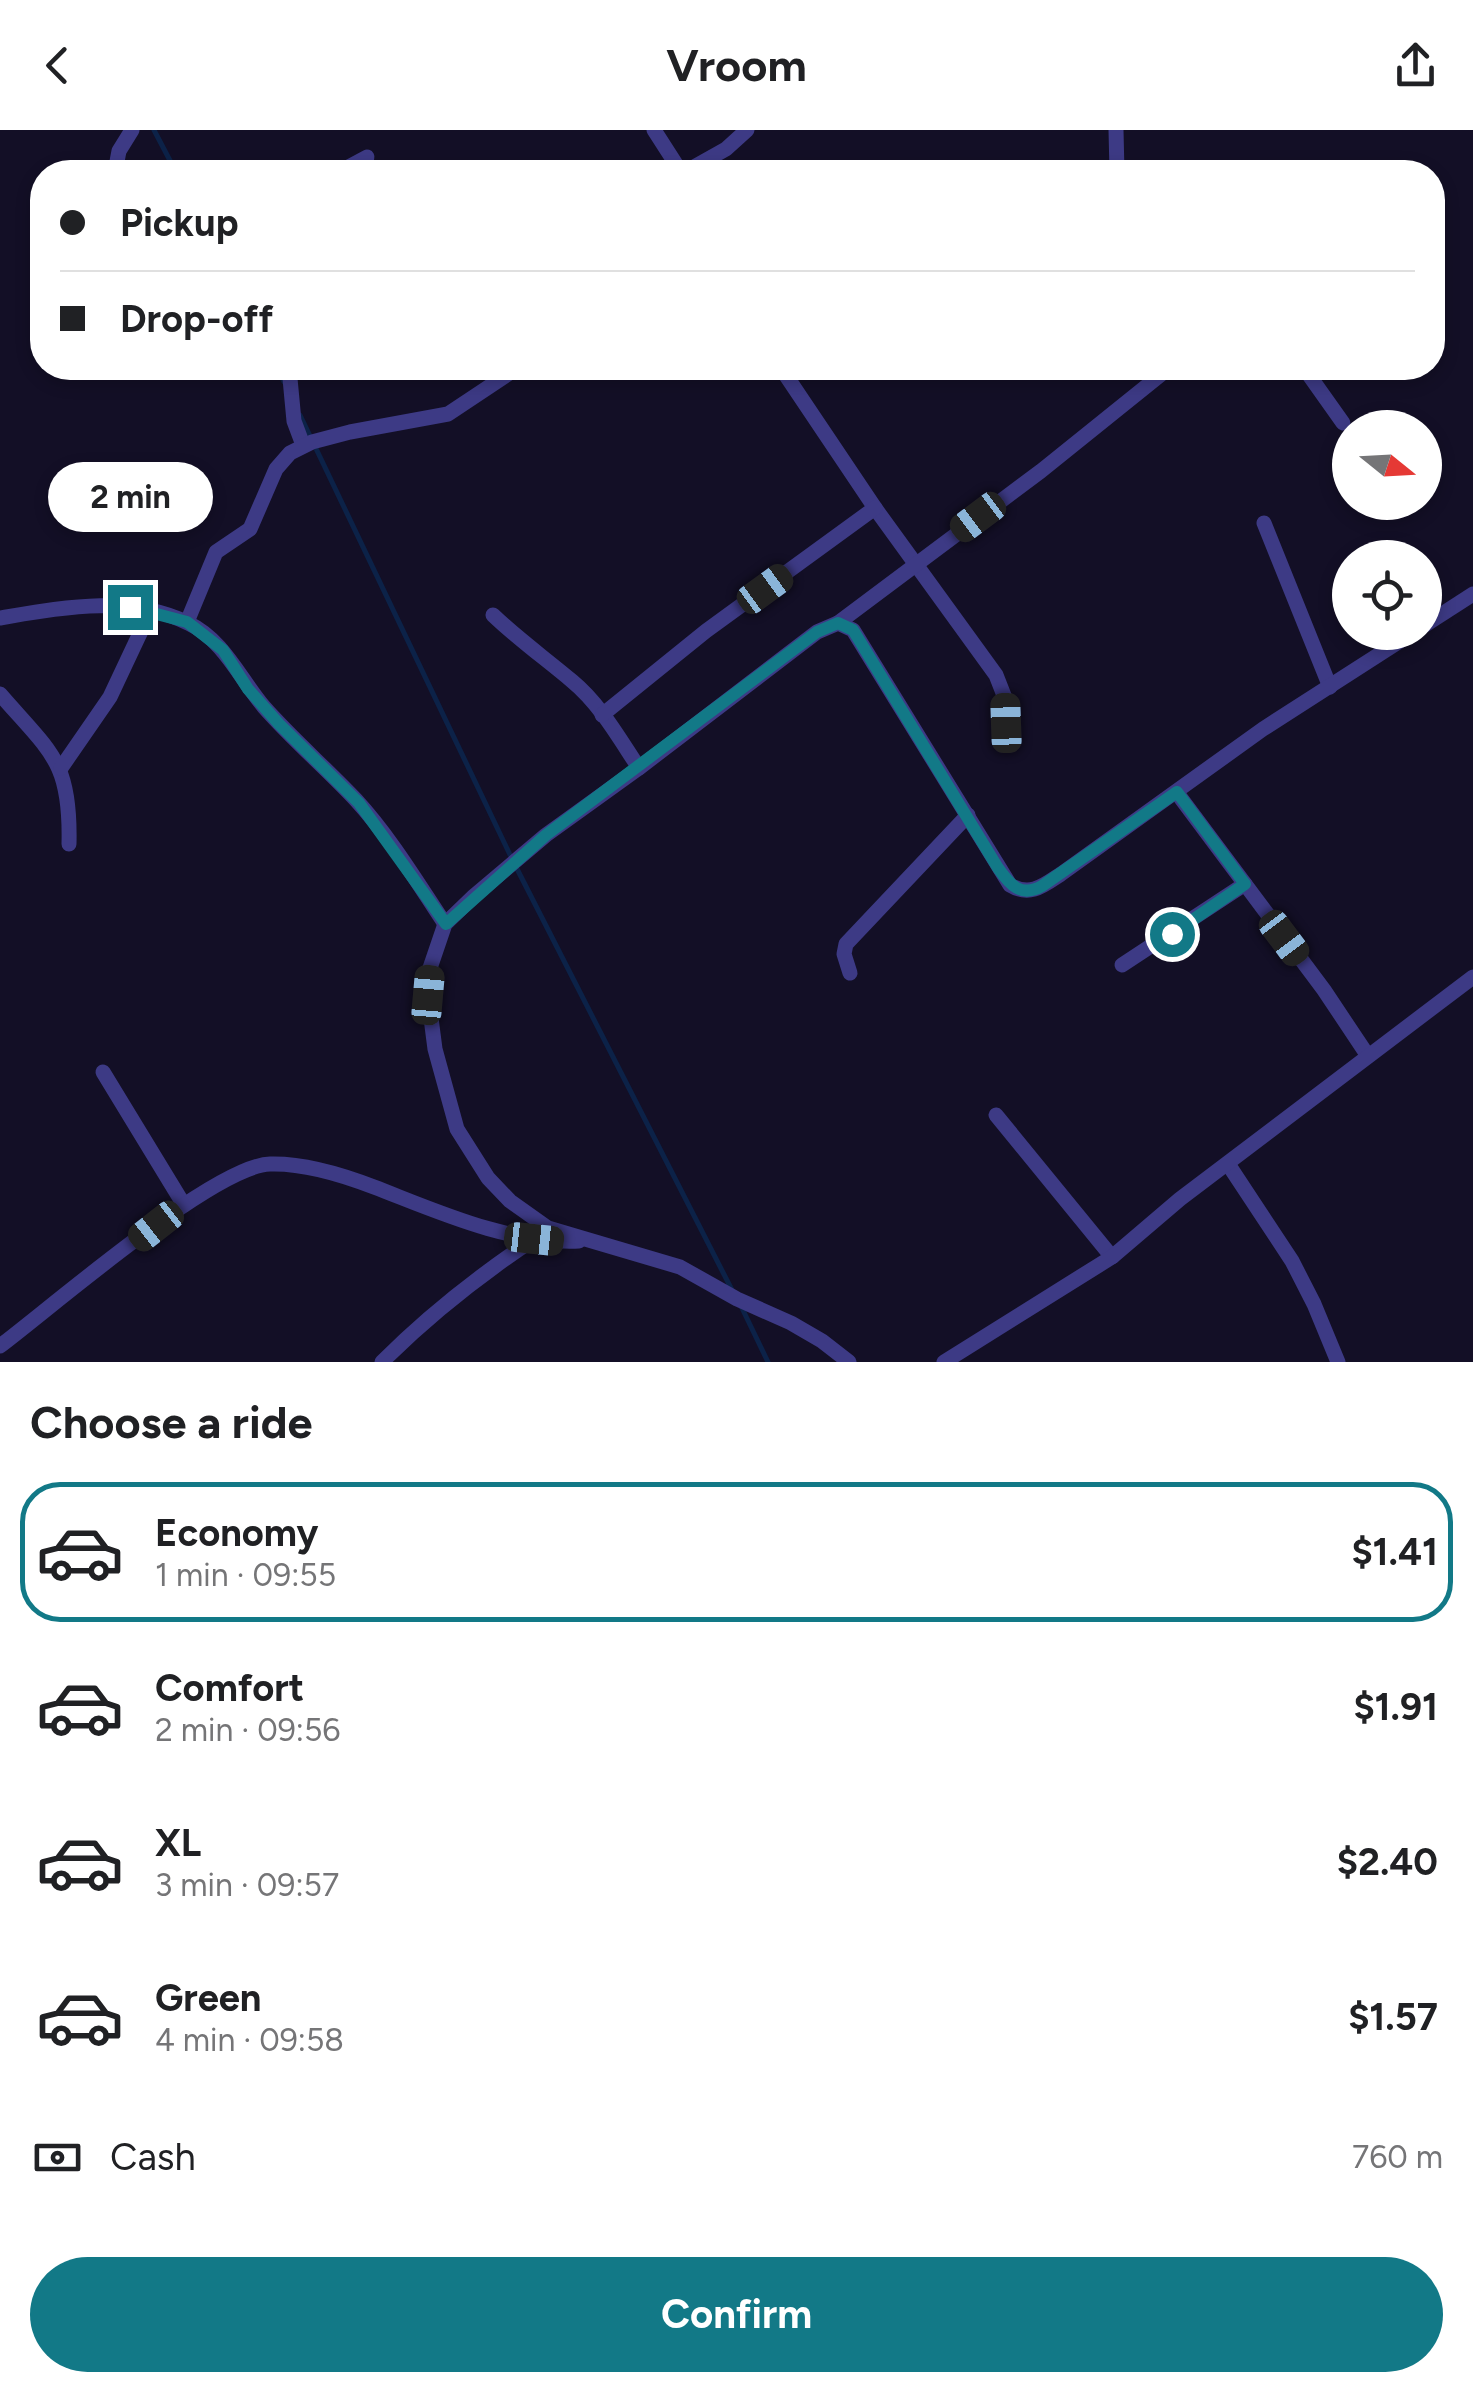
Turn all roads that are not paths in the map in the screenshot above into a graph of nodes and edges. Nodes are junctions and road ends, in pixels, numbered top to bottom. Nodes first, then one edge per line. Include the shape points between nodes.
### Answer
1 (132, 130) edge
2 (654, 130) edge
3 (747, 130) edge
4 (1116, 130) edge
5 (367, 157) dead end
6 (116, 160) edge
7 (361, 160) edge
8 (675, 160) edge
9 (704, 160) edge
10 (1117, 160) edge
11 (289, 380) edge
12 (499, 380) edge
13 (790, 380) edge
14 (1153, 380) edge
15 (1313, 380) edge
16 (1334, 410) edge
17 (302, 445) junction
18 (875, 508) junction
19 (1264, 524) dead end
20 (916, 563) junction
21 (1473, 594) edge
22 (150, 612) junction
23 (493, 615) dead end
24 (1442, 615) edge
25 (0, 618) edge
26 (187, 622) junction
27 (838, 623) junction
28 (1387, 650) edge
29 (1330, 687) junction
30 (0, 694) edge
31 (602, 714) junction
32 (1006, 723) dead end
33 (61, 768) junction
34 (639, 768) junction
35 (1177, 792) junction
36 (968, 815) junction
37 (69, 844) dead end
38 (1245, 884) junction
39 (446, 924) junction
40 (1122, 965) dead end
41 (850, 972) dead end
42 (1473, 977) edge
43 (1368, 1056) junction
44 (103, 1072) dead end
45 (996, 1115) dead end
46 (1228, 1164) junction
47 (184, 1205) junction
48 (534, 1239) junction
49 (593, 1241) junction
50 (1112, 1257) junction
51 (0, 1346) edge
52 (382, 1362) edge
53 (849, 1362) edge
54 (944, 1362) edge
55 (1338, 1362) edge

1 - 6 street
2 - 8 street
3 - 9 street
4 - 10 street
5 - 7 street
11 - 17 street
12 - 17 street via 448,414
13 - 18 street
14 - 20 street
15 - 16 street
17 - 26 street via 276,469 250,529 216,552
18 - 20 street
18 - 31 street
19 - 29 street
20 - 27 street
20 - 32 street via 996,675
21 - 24 street
22 - 25 street via 88,605
22 - 26 street
22 - 33 street via 110,697
23 - 31 street
26 - 39 street via 223,650 279,724 359,803
27 - 34 street via 817,632
27 - 36 street via 853,630
28 - 29 street
29 - 35 street
30 - 33 street
31 - 34 street
33 - 37 street via 70,805
34 - 39 street via 524,852
35 - 36 street via 1027,892 1010,884
35 - 38 street
36 - 41 street via 846,944
38 - 40 street
38 - 43 street
39 - 49 street via 428,995 457,1129 510,1201 548,1228
42 - 43 street
43 - 46 street
44 - 47 street
45 - 50 street
46 - 50 street
46 - 55 street via 1292,1261
47 - 48 street via 242,1170 301,1167
47 - 51 street
48 - 49 street
48 - 52 street
49 - 53 street via 680,1267 791,1323
50 - 54 street

